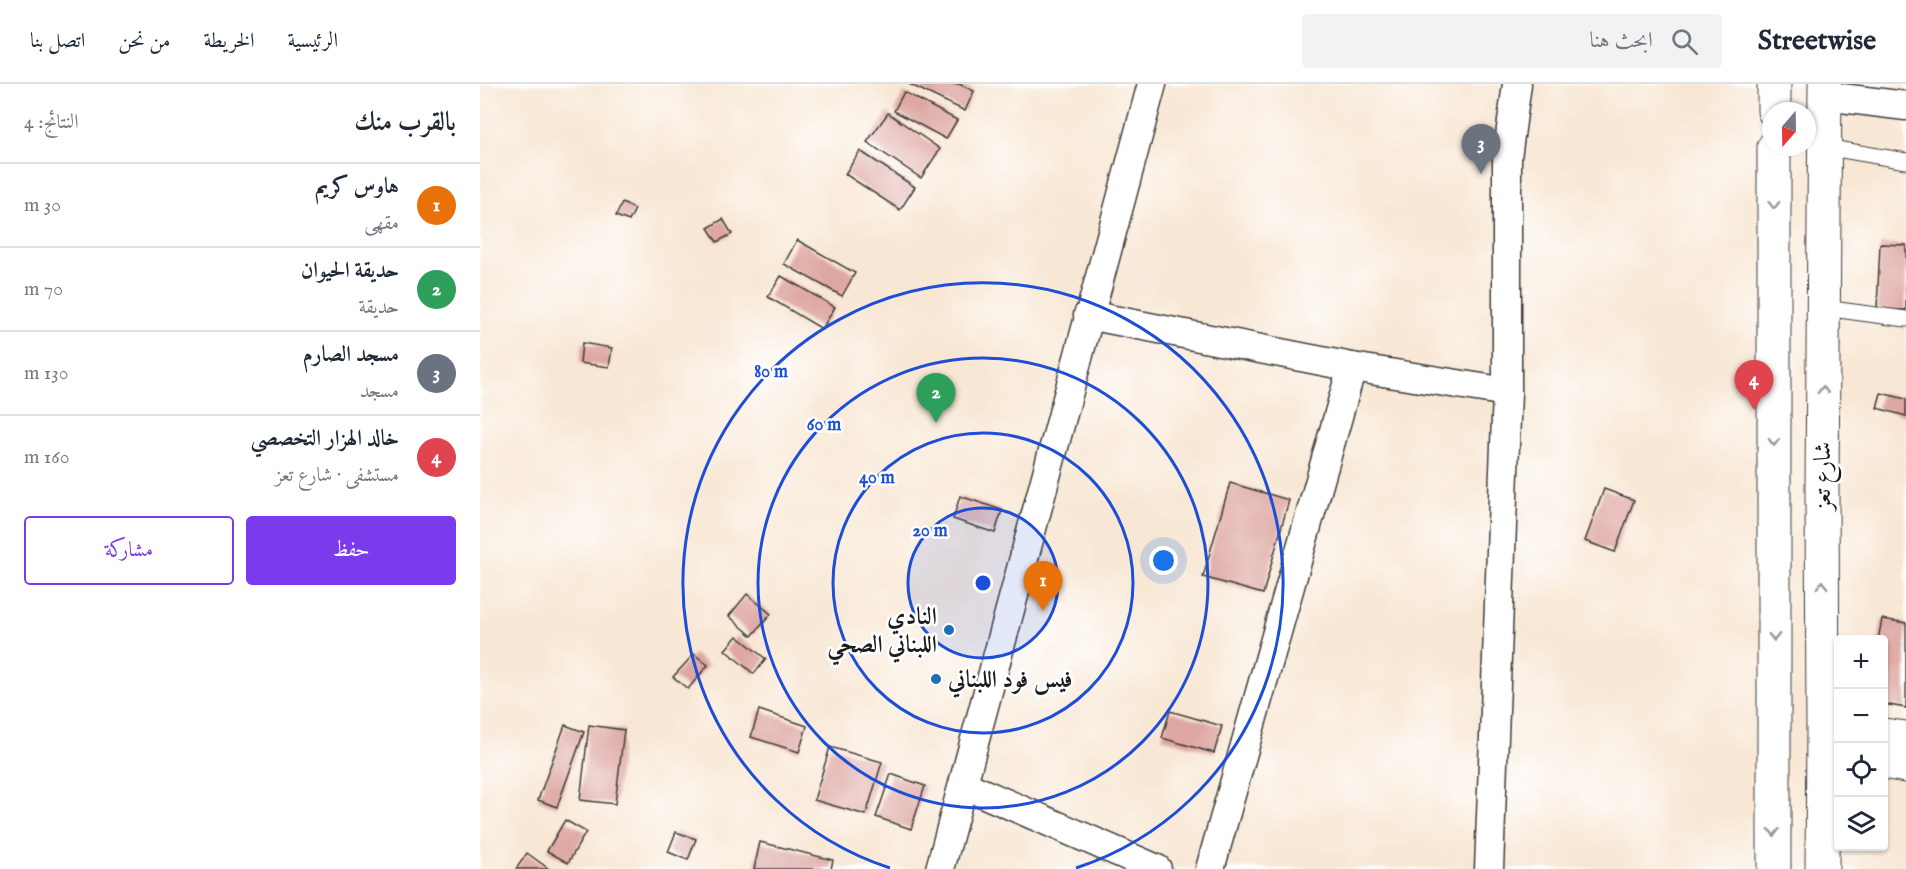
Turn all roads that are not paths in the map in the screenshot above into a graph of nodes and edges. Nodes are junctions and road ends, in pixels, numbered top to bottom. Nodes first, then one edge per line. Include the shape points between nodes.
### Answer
1 (1152, 84) edge
2 (1517, 84) edge
3 (1774, 84) edge
4 (1825, 90) edge
5 (1774, 102) edge
6 (1906, 106) edge
7 (1825, 147) junction
8 (1774, 156) edge
9 (1906, 161) edge
10 (1824, 308) junction
11 (1088, 315) junction
12 (1906, 320) edge
13 (1352, 367) junction
14 (1507, 392) junction
15 (1888, 736) edge
16 (1906, 738) edge
17 (1831, 741) edge
18 (1888, 763) edge
19 (1906, 766) edge
20 (964, 785) junction
21 (940, 869) edge
22 (1157, 869) edge
23 (1210, 869) edge
24 (1489, 869) edge
25 (1774, 869) edge
26 (1822, 869) edge

1 - 11 street
2 - 14 street via 1507,158
3 - 5 main road
4 - 6 street
4 - 7 main road, شارع تعز
7 - 9 lane
7 - 10 main road, شارع تعز
8 -> 25 main road, شارع تعز
10 - 12 lane
17 -> 10 main road, شارع تعز via 1822,488
11 - 13 street
11 - 20 street
13 - 14 street
13 - 23 street
14 - 24 street
15 - 16 main road
17 - 26 main road, شارع تعز
18 - 19 main road
20 - 21 street
20 - 22 street

